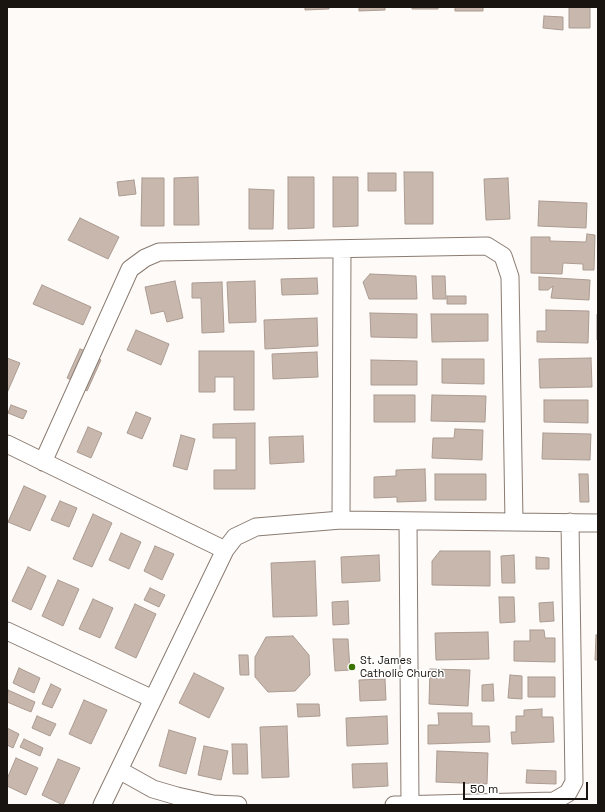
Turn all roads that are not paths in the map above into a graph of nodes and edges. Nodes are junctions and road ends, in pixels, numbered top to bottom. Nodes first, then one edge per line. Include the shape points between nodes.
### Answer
1 (342, 250) junction
2 (7, 444) edge
3 (43, 462) junction
4 (341, 520) junction
5 (408, 522) junction
6 (514, 522) junction
7 (570, 522) junction
8 (598, 522) edge
9 (225, 550) junction
10 (7, 631) edge
11 (153, 699) junction
12 (119, 770) junction
13 (102, 805) edge
14 (238, 805) edge
15 (394, 805) edge
16 (410, 805) edge

1 - 3 street via 159,252 145,258 130,269
1 - 4 street
1 - 6 street via 488,246 503,256 510,278
2 - 3 street
3 - 9 street
4 - 5 street
4 - 9 street via 256,527 235,537
5 - 6 street
5 - 16 street
6 - 7 street
7 - 8 street
7 - 16 street via 574,782 568,793 554,801
9 - 11 street
10 - 11 street
11 - 12 street
12 - 13 street
12 - 14 street via 153,788 177,796 213,804
15 - 16 street

